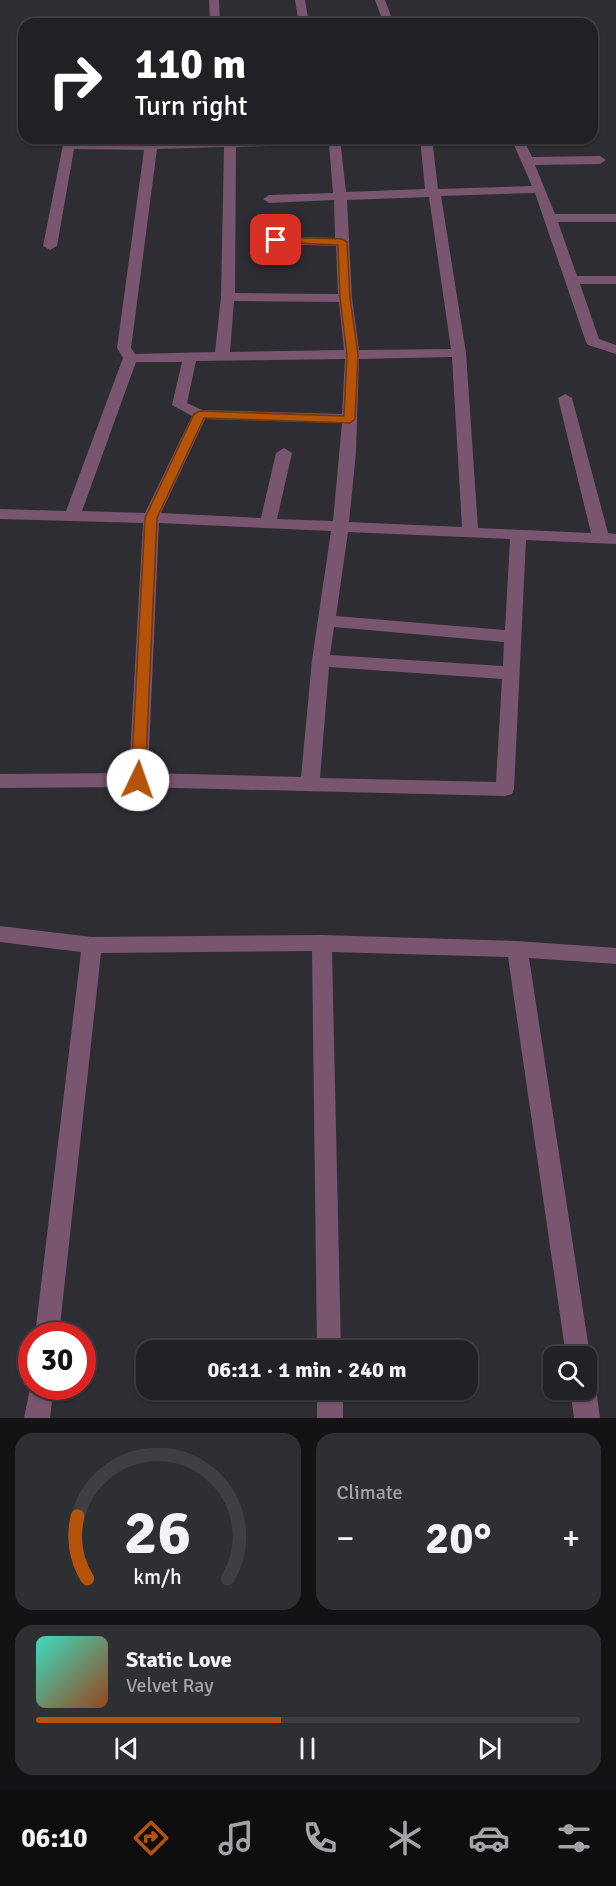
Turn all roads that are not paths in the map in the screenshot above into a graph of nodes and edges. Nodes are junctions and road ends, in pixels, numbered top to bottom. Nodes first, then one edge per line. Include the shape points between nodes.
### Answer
1 (214, 0) edge
2 (300, 0) edge
3 (380, 0) edge
4 (215, 18) edge
5 (303, 18) edge
6 (386, 18) edge
7 (190, 144) edge
8 (230, 144) edge
9 (335, 144) edge
10 (429, 144) edge
11 (520, 144) edge
12 (151, 146) junction
13 (600, 160) dead end
14 (527, 161) junction
15 (540, 189) junction
16 (432, 193) junction
17 (340, 196) junction
18 (269, 199) dead end
19 (550, 218) junction
20 (616, 218) edge
21 (276, 240) dead end
22 (342, 242) junction
23 (50, 246) dead end
24 (572, 280) junction
25 (616, 280) edge
26 (228, 297) junction
27 (345, 298) junction
28 (616, 350) edge
29 (459, 353) junction
30 (352, 355) junction
31 (222, 356) junction
32 (190, 357) junction
33 (130, 358) junction
34 (565, 398) dead end
35 (200, 414) junction
36 (350, 419) junction
37 (284, 453) dead end
38 (0, 514) edge
39 (72, 516) junction
40 (151, 518) junction
41 (268, 524) junction
42 (340, 528) junction
43 (470, 534) junction
44 (518, 536) junction
45 (609, 539) edge
46 (327, 621) junction
47 (513, 637) junction
48 (321, 660) junction
49 (510, 673) junction
50 (138, 780) junction
51 (0, 781) edge
52 (310, 783) junction
53 (0, 934) edge
54 (322, 943) junction
55 (92, 945) junction
56 (517, 949) junction
57 (616, 956) edge
58 (48, 1322) edge
59 (329, 1340) edge
60 (577, 1346) edge
61 (40, 1400) edge
62 (330, 1400) edge
63 (585, 1400) edge
64 (38, 1418) edge
65 (330, 1418) edge
66 (587, 1418) edge

1 - 4 street
2 - 5 street
3 - 6 street
7 - 12 street
8 - 26 street
9 - 17 street
10 - 16 street
11 - 14 street
12 - 23 street via 69,145
12 - 33 street via 124,348
13 - 14 street
14 - 15 street
15 - 16 street
15 - 19 street
16 - 17 street
16 - 29 street via 437,200
17 - 18 street
17 - 22 street
19 - 20 street
19 - 24 street
21 - 22 street
22 - 27 street
24 - 25 street
24 - 28 street via 593,342
26 - 27 street
26 - 31 street
27 - 30 street
29 - 30 street
29 - 43 street
30 - 31 street
30 - 36 street
31 - 32 street
32 - 33 street
32 - 35 street via 179,405
33 - 39 street
34 - 45 street
35 - 36 street
35 - 40 street
36 - 42 street
37 - 41 street
38 - 39 street
39 - 40 street
40 - 41 street
40 - 50 street
41 - 42 street
42 - 43 street
42 - 46 street
43 - 44 street
44 - 45 street
44 - 47 street
46 - 47 street
46 - 48 street
47 - 49 street
48 - 49 street
48 - 52 street
49 - 52 street via 506,789
50 - 51 street
50 - 52 street
53 - 55 street
54 - 55 street
54 - 56 street
54 - 59 street
55 - 58 street
56 - 57 street
56 - 60 street
61 - 64 street
62 - 65 street
63 - 66 street

